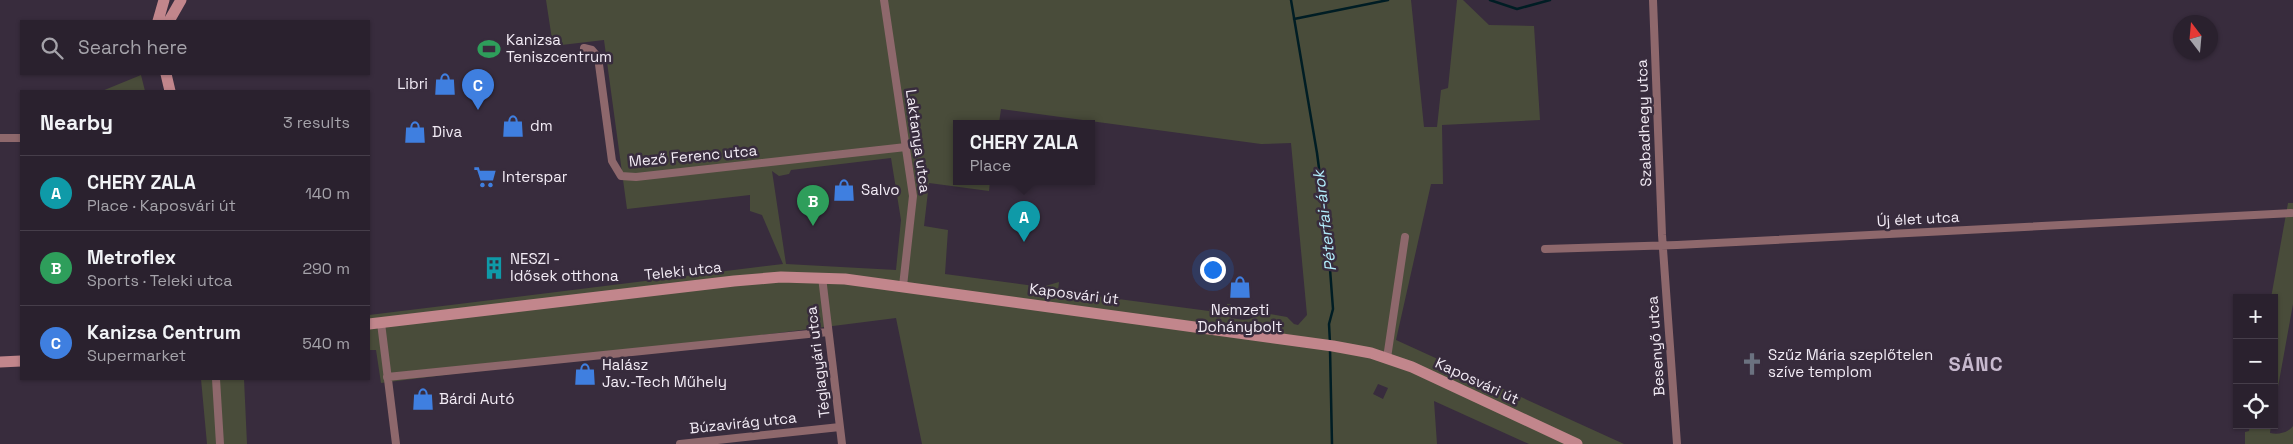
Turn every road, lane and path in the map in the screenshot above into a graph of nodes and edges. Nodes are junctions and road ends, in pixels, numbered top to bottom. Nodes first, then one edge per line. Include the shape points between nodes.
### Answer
1 (164, 0) edge
2 (181, 0) edge
3 (884, 0) edge
4 (1653, 0) edge
5 (158, 20) edge
6 (170, 20) edge
7 (584, 48) dead end
8 (166, 75) edge
9 (170, 90) edge
10 (0, 138) edge
11 (20, 138) edge
12 (906, 147) junction
13 (2291, 213) dead end
14 (1405, 237) dead end
15 (1663, 246) junction
16 (1545, 249) dead end
17 (822, 277) junction
18 (903, 286) junction
19 (381, 323) junction
20 (370, 324) edge
21 (828, 332) junction
22 (1386, 358) junction
23 (20, 361) edge
24 (0, 362) edge
25 (387, 377) junction
26 (212, 380) edge
27 (216, 380) edge
28 (215, 391) junction
29 (840, 427) junction
30 (717, 442) edge
31 (220, 444) edge
32 (396, 444) edge
33 (680, 444) edge
34 (842, 444) edge
35 (1577, 444) edge
36 (1676, 444) edge

1 - 5 main road
2 - 6 main road
3 - 12 street, Laktanya utca
4 - 15 street, Szabadhegy utca
7 - 12 street, Mező Ferenc utca via 592,50 598,57 612,161 621,176 636,177
8 - 9 main road
10 - 11 street
12 - 18 street, Laktanya utca via 913,208
13 - 15 street, Új élet utca
14 - 22 street
15 - 16 street, Új élet utca
15 - 36 street, Besenyő utca
17 - 18 main road, Kaposvári út
17 - 19 main road, Teleki utca via 734,281
17 - 21 street, Téglagyári utca
18 - 22 main road, Kaposvári út via 1327,345
19 - 20 main road, Teleki utca
19 - 25 street
21 - 25 street
21 - 29 street, Téglagyári utca
22 - 35 main road, Kaposvári út via 1430,375
23 - 24 main road
25 - 32 street
26 - 28 street
27 - 28 street
28 - 31 street
29 - 30 street, Búzavirág utca
29 - 34 street, Téglagyári utca
30 - 33 street, Búzavirág utca

